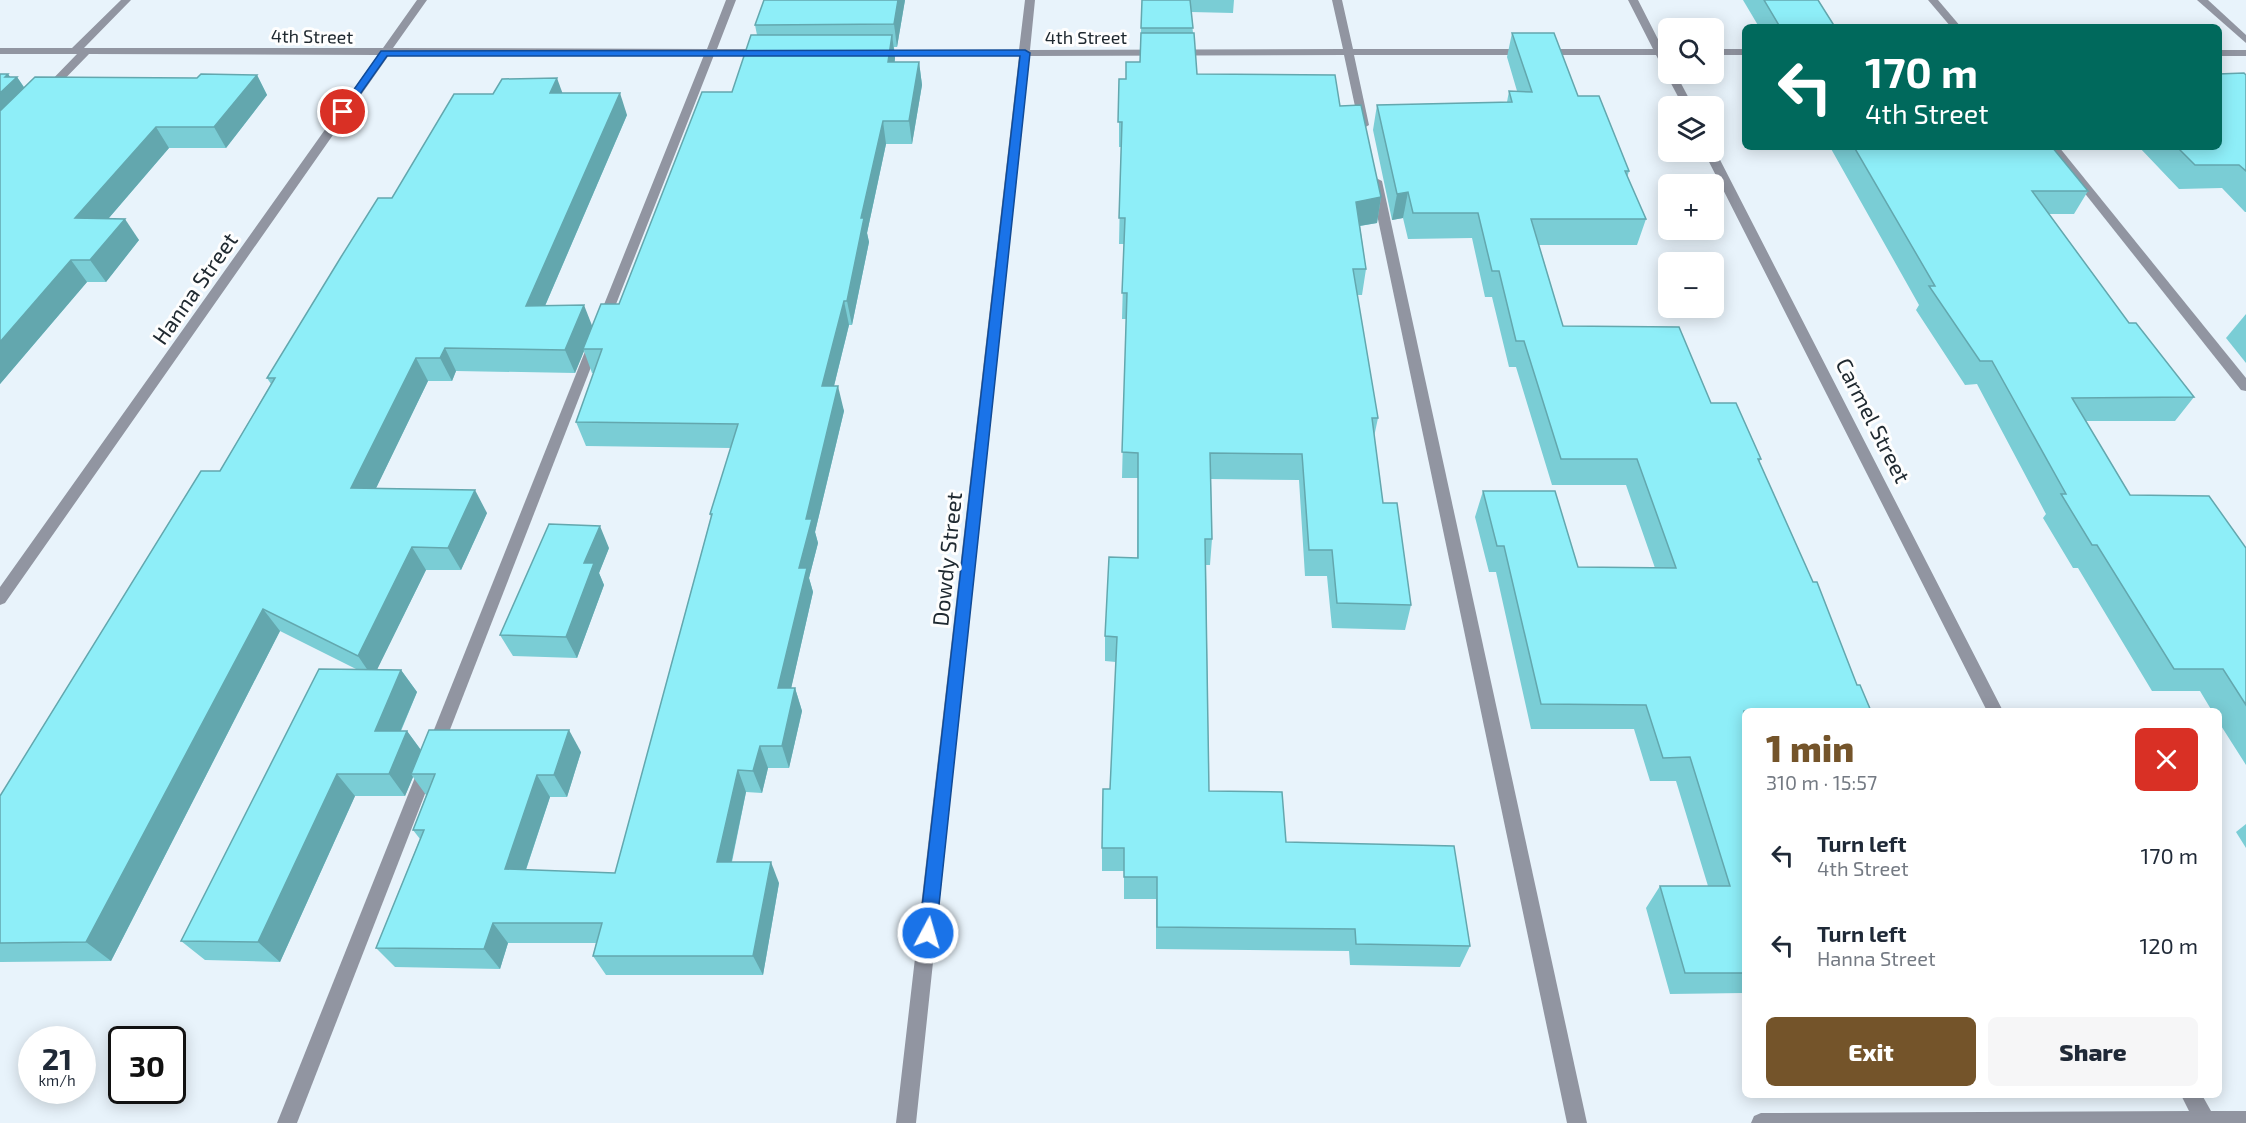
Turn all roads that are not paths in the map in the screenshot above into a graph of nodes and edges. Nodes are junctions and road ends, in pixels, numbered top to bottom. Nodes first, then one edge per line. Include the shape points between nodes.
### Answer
1 (126, 0) edge
2 (422, 0) edge
3 (731, 0) edge
4 (1030, 0) edge
5 (1337, 0) edge
6 (1633, 0) edge
7 (1933, 0) edge
8 (2202, 0) edge
9 (1953, 24) edge
10 (2246, 40) edge
11 (1658, 42) edge
12 (82, 50) junction
13 (0, 51) edge
14 (710, 52) junction
15 (780, 52) edge
16 (1349, 52) junction
17 (1658, 52) edge
18 (1724, 52) edge
19 (1742, 52) edge
20 (384, 53) junction
21 (861, 53) edge
22 (1025, 53) junction
23 (2222, 53) edge
24 (2246, 53) edge
25 (40, 98) edge
26 (1369, 145) edge
27 (2055, 150) edge
28 (1715, 162) edge
29 (1374, 169) edge
30 (2246, 387) edge
31 (0, 599) edge
32 (1993, 708) edge
33 (2193, 1098) edge
34 (2246, 1121) edge
35 (2205, 1122) edge
36 (287, 1123) edge
37 (906, 1123) edge
38 (1577, 1123) edge
39 (1761, 1123) edge

1 - 12 street
2 - 20 street, Hanna Street
3 - 14 street
4 - 22 street, Dowdy Street
5 - 16 street
6 - 11 street
7 - 9 street
8 - 10 street
12 - 13 street, 4th Street
12 - 20 street, 4th Street
12 - 25 street
14 - 15 street, 4th Street
14 - 20 street, 4th Street
14 - 36 street
16 - 17 street, 4th Street
16 - 22 street, 4th Street
16 - 26 street
18 - 19 street
20 - 31 street, Hanna Street
21 - 22 street, 4th Street
22 - 37 street, Dowdy Street
23 - 24 street
27 - 30 street
28 - 32 street, Carmel Street
29 - 38 street
33 - 35 street
34 - 35 street
35 - 39 street

